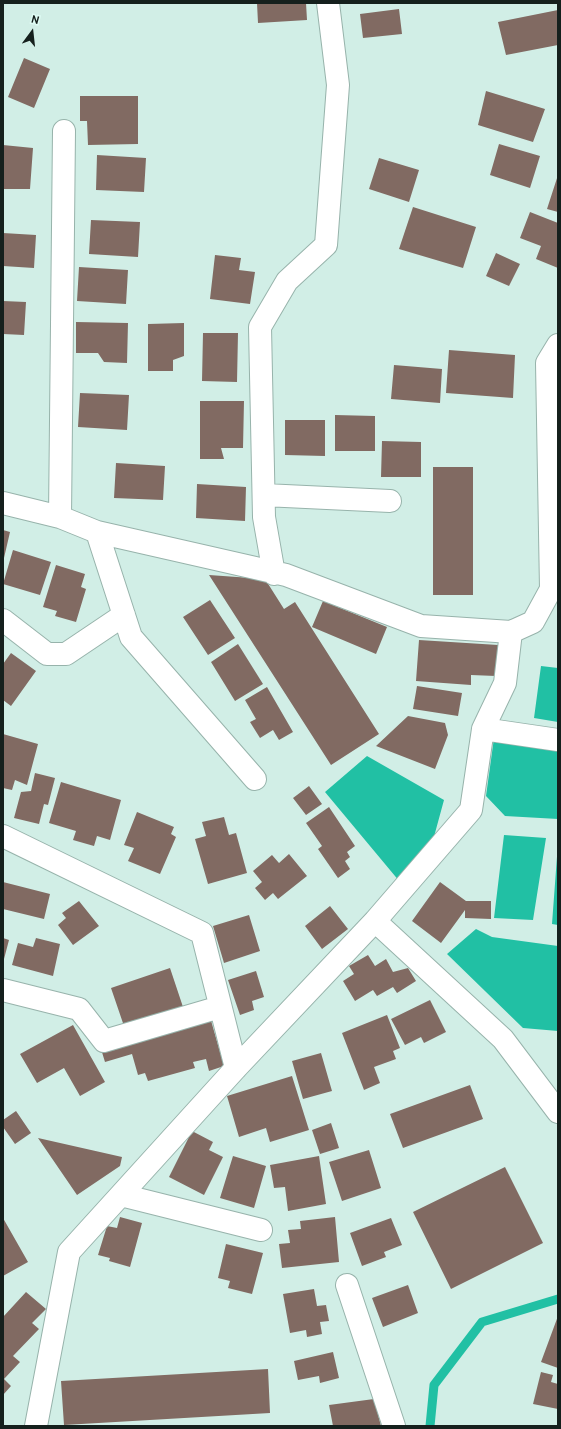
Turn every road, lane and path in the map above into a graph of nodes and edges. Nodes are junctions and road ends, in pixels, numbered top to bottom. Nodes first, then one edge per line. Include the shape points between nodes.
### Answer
1 (328, 3) edge
2 (64, 131) dead end
3 (558, 345) edge
4 (553, 442) edge
5 (264, 495) junction
6 (390, 501) dead end
7 (3, 503) edge
8 (60, 517) junction
9 (98, 532) junction
10 (274, 574) junction
11 (124, 615) junction
12 (3, 620) edge
13 (511, 632) junction
14 (483, 729) junction
15 (558, 740) edge
16 (255, 780) dead end
17 (3, 836) edge
18 (375, 921) junction
19 (3, 990) edge
20 (220, 1007) junction
21 (236, 1068) junction
22 (558, 1112) edge
23 (121, 1195) junction
24 (261, 1230) dead end
25 (347, 1285) dead end
26 (36, 1426) edge
27 (394, 1426) edge

1 - 5 street via 338,85 326,245 287,281 260,327
2 - 8 street
3 - 4 street via 547,363
4 - 13 street via 551,589 533,622
5 - 6 street
5 - 10 street via 264,517
7 - 8 street
8 - 9 street
9 - 10 street
9 - 11 street
10 - 13 street via 286,576 421,626
11 - 12 street via 66,654 47,654
11 - 16 street via 131,637
13 - 14 street via 505,683
14 - 15 street
14 - 18 street via 471,810
17 - 20 street via 202,933
18 - 21 street
18 - 22 street via 503,1039
19 - 20 street via 79,1009 104,1041
20 - 21 street
21 - 23 street
23 - 24 street
23 - 26 street via 69,1252
25 - 27 street

